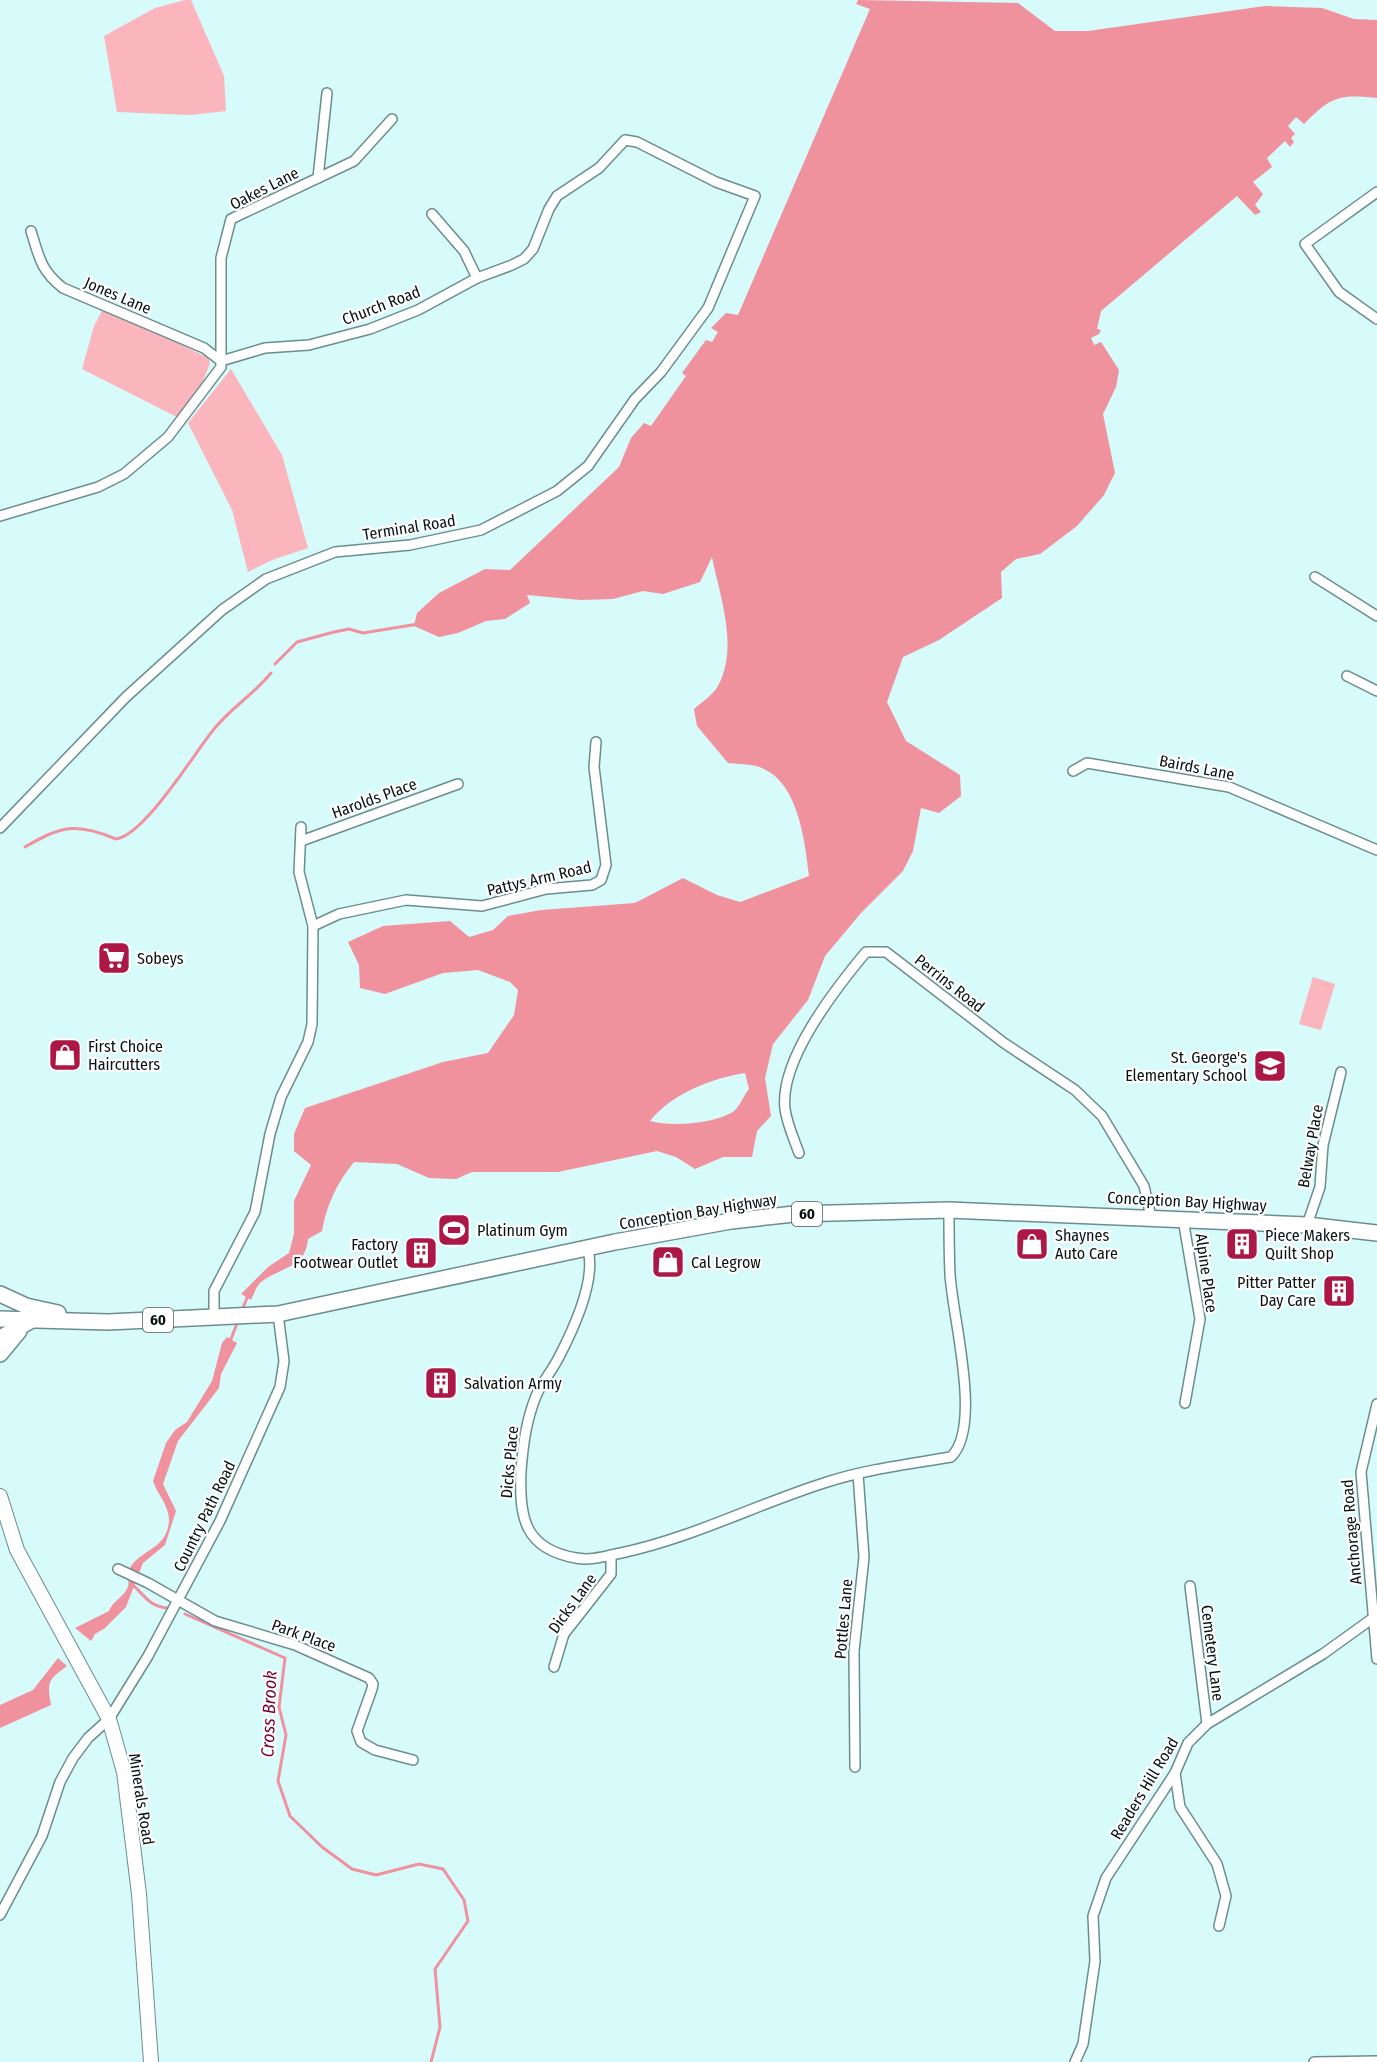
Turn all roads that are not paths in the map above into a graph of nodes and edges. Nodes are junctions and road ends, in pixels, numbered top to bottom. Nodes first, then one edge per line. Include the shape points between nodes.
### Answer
1 (327, 93) dead end
2 (392, 119) dead end
3 (318, 178) junction
4 (1377, 192) edge
5 (755, 196) joint
6 (432, 214) dead end
7 (31, 231) dead end
8 (477, 278) junction
9 (1377, 319) edge
10 (221, 361) junction
11 (0, 516) edge
12 (1315, 577) dead end
13 (1377, 616) edge
14 (1347, 676) dead end
15 (1377, 690) edge
16 (596, 742) dead end
17 (1073, 771) dead end
18 (458, 784) dead end
19 (301, 826) dead end
20 (0, 828) edge
21 (301, 841) junction
22 (1377, 850) edge
23 (314, 926) junction
24 (1341, 1072) dead end
25 (799, 1153) dead end
26 (949, 1209) junction
27 (1151, 1217) junction
28 (1183, 1219) junction
29 (1307, 1225) junction
30 (1377, 1233) edge
31 (588, 1250) junction
32 (0, 1294) edge
33 (278, 1314) junction
34 (217, 1317) junction
35 (0, 1319) edge
36 (96, 1320) junction
37 (27, 1324) junction
38 (0, 1338) edge
39 (0, 1354) edge
40 (1185, 1403) dead end
41 (1377, 1404) edge
42 (858, 1474) junction
43 (0, 1496) edge
44 (611, 1555) junction
45 (121, 1571) dead end
46 (1190, 1586) dead end
47 (178, 1602) junction
48 (1373, 1618) junction
49 (1376, 1632) edge
50 (1377, 1659) edge
51 (554, 1667) dead end
52 (109, 1719) junction
53 (1207, 1724) junction
54 (412, 1760) dead end
55 (855, 1767) dead end
56 (1175, 1773) junction
57 (0, 1915) edge
58 (1219, 1926) dead end
59 (1377, 2061) edge
60 (151, 2062) edge
61 (1075, 2062) edge
62 (1314, 2062) edge

1 - 3 street
2 - 3 street, Oakes Lane via 354,161
3 - 10 street, Oakes Lane via 231,219 221,258
4 - 9 street via 1305,244 1339,292
5 - 8 street, Church Road via 707,178 638,142 625,140 599,168 557,196 528,255 512,266
5 - 20 street, Terminal Road via 708,308 661,372 634,399 588,466 557,491 481,530 410,545 335,552 266,579 222,610 126,698
6 - 8 street via 464,251
7 - 10 street, Jones Lane via 41,265 48,277 63,288 204,348
8 - 10 street, Church Road via 418,310 370,329 309,345 265,348
10 - 11 street via 221,367 168,437 124,474 98,487
12 - 13 street
14 - 15 street
16 - 23 street, Pattys Arm Road via 594,767 606,865 601,880 482,906 406,900 339,914
17 - 22 street, Bairds Lane via 1087,763 1229,787
18 - 21 street, Harolds Place
19 - 21 street
21 - 23 street via 299,872
23 - 34 street via 312,1024 308,1042 281,1097 255,1212 214,1291
24 - 29 street, Belway Place via 1323,1145 1320,1187
25 - 27 street, Perrins Road via 785,1108 788,1081 800,1050 840,983 866,952 886,952 1004,1043 1075,1090 1102,1116 1144,1186
26 - 27 main road, Conception Bay Highway / 60
26 - 31 main road, Conception Bay Highway / 60 via 731,1221
26 - 42 street, Dicks Place via 950,1275 964,1387 959,1449 951,1457
27 - 28 main road, Conception Bay Highway / 60
28 - 29 main road, Conception Bay Highway / 60
28 - 40 street, Alpine Place via 1200,1319
29 - 30 main road, Conception Bay Highway / 60
31 - 33 main road, Conception Bay Highway / 60
31 - 44 street, Dicks Place via 590,1269 579,1311 528,1420 520,1505 532,1536 554,1551 582,1559
32 - 36 main road via 26,1306
33 - 34 main road, Conception Bay Highway / 60
33 - 47 street, Country Path Road via 284,1361 280,1387 220,1521
34 - 36 main road, Conception Bay Highway / 60
35 - 37 main road, Conception Bay Highway / 60 via 14,1317
36 - 37 main road, Conception Bay Highway / 60
37 - 38 main road, Conception Bay Highway / 60
37 - 39 main road
41 - 48 street, Anchorage Road via 1360,1472
42 - 44 street, Dicks Place via 804,1489 700,1530
42 - 55 street, Pottles Lane via 864,1557 854,1651
43 - 52 street, Minerals Road via 17,1550
44 - 51 street, Dicks Lane via 610,1574 564,1634
45 - 47 street, Park Place
46 - 53 street, Cemetery Lane
47 - 52 street, Country Path Road
47 - 54 street, Park Place via 215,1621 295,1645 369,1678 373,1684 357,1731 360,1742
48 - 49 street, Anchorage Road
48 - 53 street, Readers Hill Road
49 - 50 street, Anchorage Road
52 - 57 street, Country Path Road via 73,1758 60,1782 42,1836
52 - 60 street, Minerals Road via 124,1772 135,1861
53 - 56 street, Readers Hill Road via 1188,1743
56 - 58 street via 1179,1807 1217,1864 1226,1896
56 - 61 street, Readers Hill Road via 1106,1878 1093,1916 1095,1961 1083,2044
59 - 62 street

